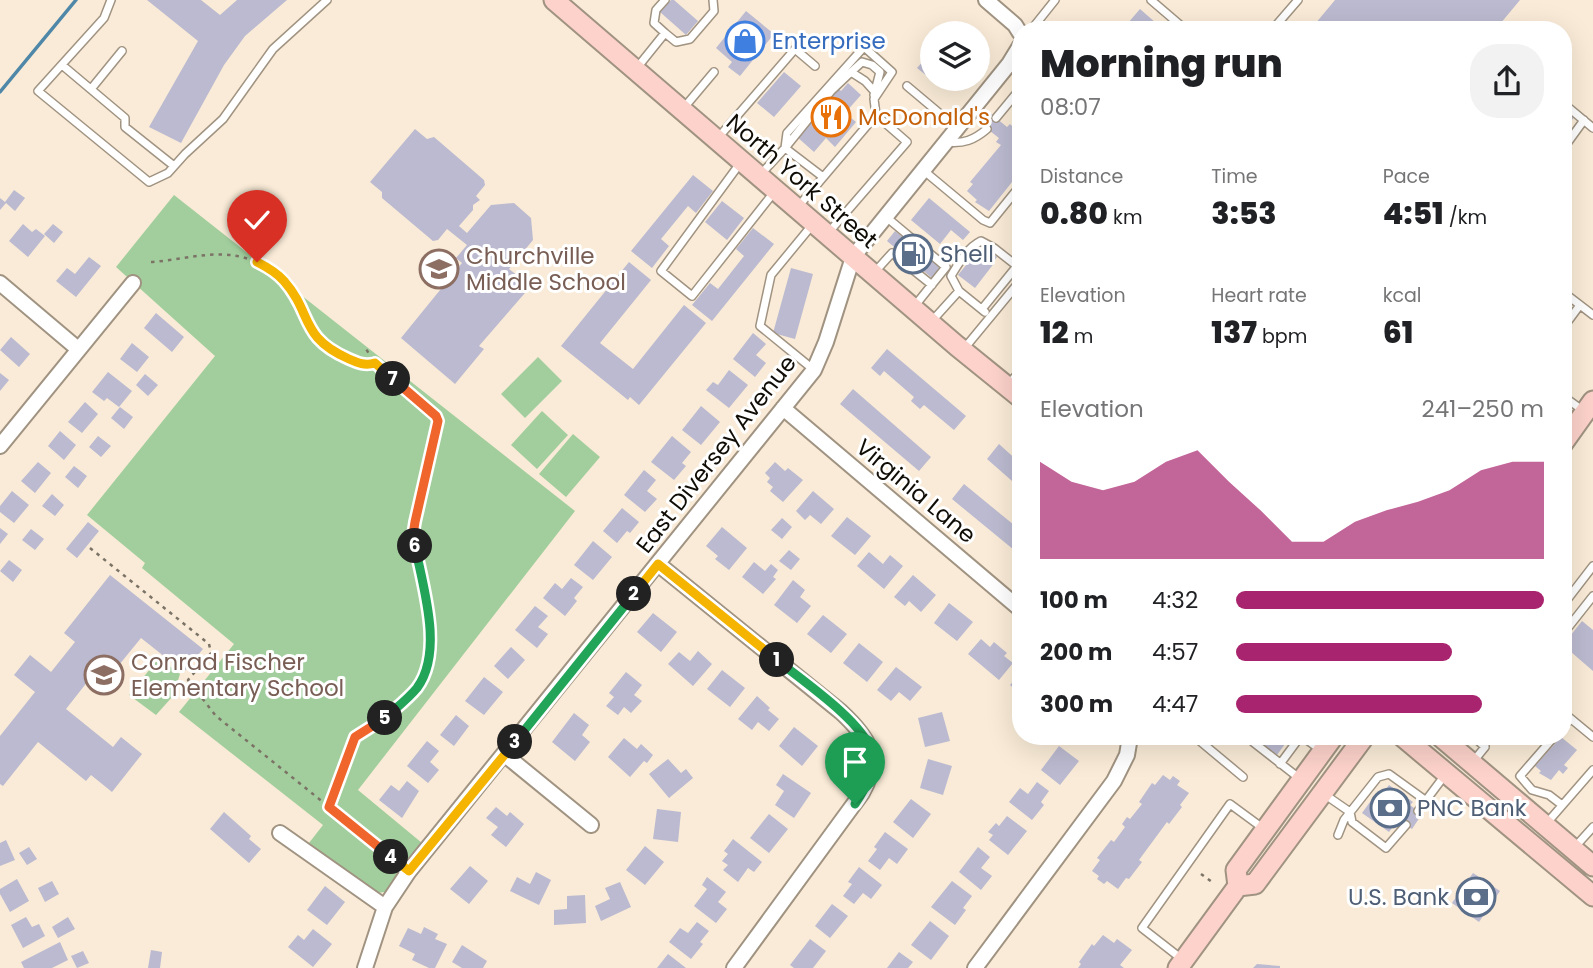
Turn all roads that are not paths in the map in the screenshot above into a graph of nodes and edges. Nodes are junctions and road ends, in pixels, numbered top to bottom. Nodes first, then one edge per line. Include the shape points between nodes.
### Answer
1 (111, 0) edge
2 (327, 0) edge
3 (665, 0) edge
4 (713, 0) edge
5 (986, 0) edge
6 (1055, 0) edge
7 (1151, 0) edge
8 (1297, 0) edge
9 (560, 2) edge
10 (1038, 21) edge
11 (1176, 21) edge
12 (1280, 21) edge
13 (1012, 22) edge
14 (665, 33) junction
15 (121, 51) dead end
16 (1012, 59) edge
17 (1009, 64) junction
18 (62, 65) junction
19 (815, 66) dead end
20 (1012, 67) edge
21 (635, 70) junction
22 (714, 72) dead end
23 (851, 72) junction
24 (907, 86) dead end
25 (91, 89) junction
26 (874, 95) junction
27 (1012, 99) edge
28 (682, 110) junction
29 (1572, 110) edge
30 (876, 115) junction
31 (996, 118) dead end
32 (1584, 120) junction
33 (957, 128) junction
34 (1593, 128) edge
35 (987, 129) dead end
36 (1572, 137) edge
37 (717, 140) junction
38 (946, 142) junction
39 (785, 148) junction
40 (741, 161) junction
41 (174, 166) junction
42 (923, 170) junction
43 (759, 176) junction
44 (823, 177) junction
45 (776, 191) junction
46 (1012, 196) edge
47 (796, 208) junction
48 (885, 216) junction
49 (820, 229) junction
50 (853, 257) junction
51 (1012, 262) edge
52 (1012, 272) edge
53 (873, 274) junction
54 (0, 283) edge
55 (134, 283) dead end
56 (932, 285) junction
57 (959, 291) junction
58 (1012, 291) edge
59 (1572, 299) edge
60 (1580, 305) junction
61 (913, 308) junction
62 (982, 309) junction
63 (1593, 315) edge
64 (1572, 316) edge
65 (990, 317) junction
66 (930, 323) junction
67 (78, 349) junction
68 (962, 350) junction
69 (814, 370) junction
70 (1012, 390) edge
71 (1572, 399) edge
72 (1589, 406) edge
73 (783, 408) junction
74 (1572, 430) edge
75 (0, 446) edge
76 (658, 564) junction
77 (1593, 566) edge
78 (1572, 593) edge
79 (1593, 596) edge
80 (1012, 602) edge
81 (1572, 623) edge
82 (1572, 720) edge
83 (1593, 737) edge
84 (1128, 745) edge
85 (1204, 745) edge
86 (1257, 745) edge
87 (1295, 745) edge
88 (1326, 745) edge
89 (1358, 745) edge
90 (1413, 745) edge
91 (1451, 745) edge
92 (1547, 745) edge
93 (1485, 747) edge
94 (504, 754) junction
95 (1472, 763) junction
96 (1280, 764) junction
97 (1593, 770) edge
98 (1446, 773) junction
99 (1242, 777) dead end
100 (1301, 780) junction
101 (1322, 793) junction
102 (1425, 800) junction
103 (1562, 805) junction
104 (1418, 811) dead end
105 (1350, 813) junction
106 (592, 825) dead end
107 (1406, 825) dead end
108 (1546, 825) junction
109 (1593, 827) edge
110 (1265, 829) junction
111 (280, 833) dead end
112 (1338, 835) dead end
113 (1574, 849) junction
114 (1593, 866) edge
115 (1238, 886) junction
116 (1593, 896) edge
117 (385, 907) junction
118 (1181, 964) edge
119 (365, 968) edge
120 (734, 968) edge
121 (975, 968) edge

1 - 18 lane via 104,18
2 - 41 lane via 273,48 223,119
3 - 14 lane via 656,10 654,23
4 - 14 lane via 714,11 690,39 676,42
5 - 13 street
6 - 10 lane
7 - 11 lane
8 - 12 lane
9 - 21 main road, North York Street
14 - 21 lane
15 - 25 lane
16 - 17 street
17 - 20 lane
17 - 33 street
18 - 25 lane
18 - 41 lane via 38,91 149,182
19 - 37 lane via 795,49
21 - 28 main road, North York Street
22 - 28 lane
23 - 26 lane via 865,81
23 - 26 lane via 862,62 880,72
23 - 39 lane
24 - 33 lane
25 - 41 lane via 125,118 125,127
26 - 30 lane
26 - 39 lane via 892,72 864,47 787,133
27 - 31 lane
28 - 37 main road, North York Street
29 - 32 lane
30 - 44 lane
30 - 49 lane via 906,142
32 - 34 lane
32 - 36 lane
33 - 38 street
35 - 38 lane via 961,144
37 - 40 main road, North York Street
38 - 42 street
39 - 43 lane
39 - 44 lane
40 - 43 main road, North York Street
40 - 45 lane via 660,271 692,296
42 - 46 lane via 990,223
42 - 48 street
43 - 45 main road, North York Street
44 - 47 lane
45 - 47 main road, North York Street
47 - 49 main road, North York Street
48 - 50 street
48 - 56 lane via 946,267
49 - 50 main road, North York Street
49 - 69 lane via 771,275 760,326
50 - 53 main road, North York Street
50 - 69 street, East Diversey Avenue
51 - 57 lane via 981,241 951,276
52 - 62 lane
53 - 56 lane via 892,253
53 - 61 main road, North York Street
54 - 67 street
55 - 67 street
56 - 61 lane
57 - 62 lane
57 - 66 lane
58 - 65 lane
59 - 60 lane
60 - 63 lane
60 - 64 lane
61 - 66 main road, North York Street
62 - 65 lane
65 - 68 lane
66 - 68 main road, North York Street
67 - 75 street
68 - 70 main road, North York Street
69 - 73 street, East Diversey Avenue
71 - 72 lane
72 - 74 main road
73 - 76 street, East Diversey Avenue
73 - 80 street, Virginia Lane
76 - 94 street, East Diversey Avenue
76 - 120 street via 841,712 870,748 871,771 862,793
77 - 78 lane
79 - 81 lane
82 - 83 lane
84 - 121 street via 1114,781
85 - 99 lane
86 - 96 lane
87 - 96 lane
88 - 100 main road
89 - 101 main road
90 - 98 main road
91 - 95 main road
92 - 103 lane via 1520,776 1532,790
93 - 95 lane
94 - 106 street
94 - 117 street, East Diversey Avenue
95 - 108 main road
96 - 100 lane
97 - 103 lane
98 - 102 lane
98 - 116 main road
100 - 110 main road
101 - 105 lane
101 - 115 main road via 1255,884
102 - 104 lane
102 - 105 lane via 1390,775 1378,777
103 - 108 lane
105 - 107 lane via 1352,822 1386,848
105 - 112 lane
108 - 113 main road
109 - 113 lane
110 - 115 main road via 1236,870
110 - 118 lane via 1230,804 1142,928
111 - 117 street
113 - 114 main road
115 - 118 main road
117 - 119 street, East Diversey Avenue

